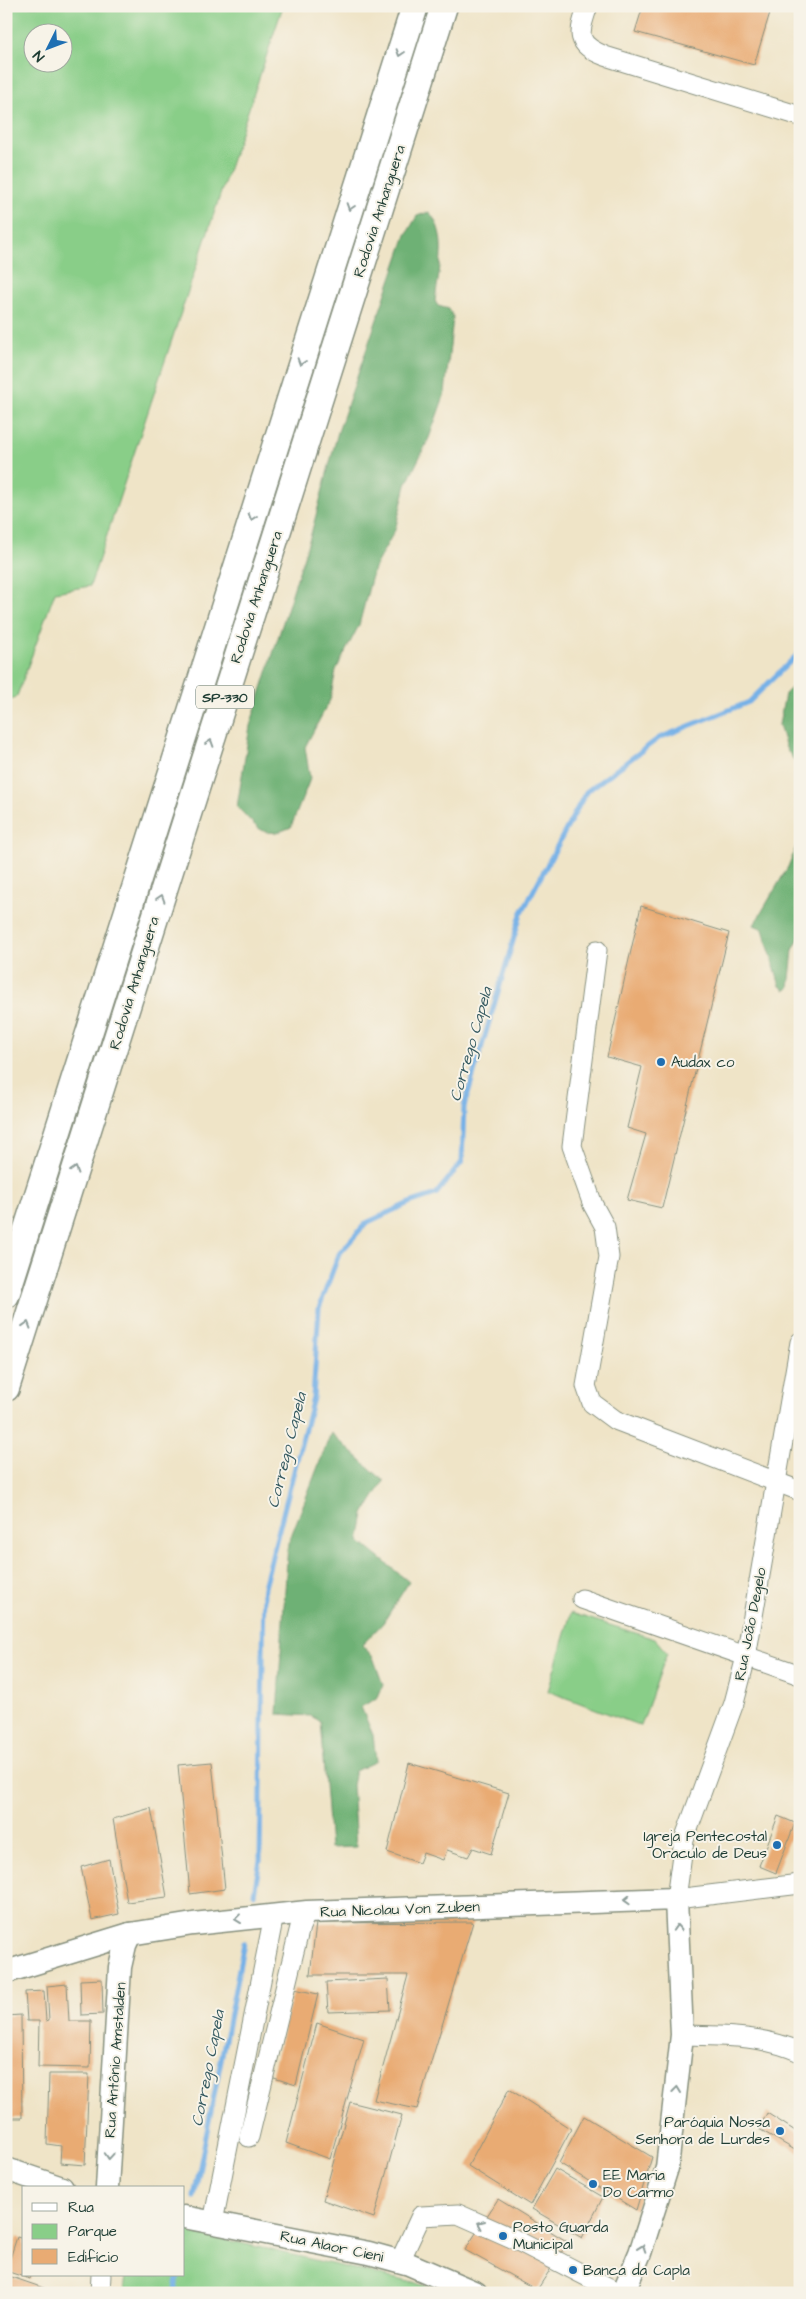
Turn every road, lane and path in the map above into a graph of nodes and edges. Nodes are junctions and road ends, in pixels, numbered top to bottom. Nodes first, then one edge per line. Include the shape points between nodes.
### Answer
1 (414, 6) edge
2 (444, 6) edge
3 (588, 6) edge
4 (800, 116) edge
5 (597, 950) dead end
6 (6, 1296) edge
7 (800, 1342) edge
8 (6, 1388) edge
9 (775, 1482) junction
10 (800, 1490) edge
11 (582, 1599) dead end
12 (746, 1657) junction
13 (800, 1675) edge
14 (800, 1884) edge
15 (676, 1899) junction
16 (306, 1912) junction
17 (274, 1915) junction
18 (130, 1934) junction
19 (70, 1952) junction
20 (120, 1967) junction
21 (6, 1972) edge
22 (682, 2034) junction
23 (800, 2052) edge
24 (249, 2137) dead end
25 (6, 2170) edge
26 (56, 2186) edge
27 (107, 2186) edge
28 (185, 2217) edge
29 (213, 2222) junction
30 (400, 2262) junction
31 (101, 2276) edge
32 (100, 2293) edge
33 (476, 2293) edge
34 (619, 2293) edge
35 (623, 2293) edge

1 -> 6 highway, Rodovia Anhanguera / SP-330
8 -> 2 highway, Rodovia Anhanguera / SP-330
3 - 4 street via 580,27 580,37 588,48
5 - 9 street via 572,1146 592,1205 605,1227 609,1258 586,1386 592,1403 615,1420
7 - 9 street, Rua João Degelo
9 - 10 street
9 - 12 street, Rua João Degelo
11 - 12 street
12 - 13 street
12 - 15 street, Rua João Degelo via 734,1703 684,1840
14 - 15 street, Rua Nicolau Von Zuben
15 -> 16 main road, Rua Nicolau Von Zuben
22 -> 15 main road
16 - 17 main road, Rua Nicolau Von Zuben
16 - 24 street
17 -> 18 main road, Rua Nicolau Von Zuben
17 - 29 street
18 - 19 main road, Rua Nicolau Von Zuben
18 - 20 main road, Rua Antônio Amstalden
19 - 20 main road via 101,1954
19 - 21 main road, Rua Nicolau Von Zuben
20 -> 27 main road, Rua Antônio Amstalden
22 - 23 street via 749,2038 782,2044
35 -> 22 main road via 640,2253 667,2168
25 - 26 main road
28 - 29 main road, Rua Alaor Cieni
29 - 30 main road, Rua Alaor Cieni
30 - 33 main road, Rua Alaor Cieni
34 -> 30 street via 458,2214 421,2216
31 - 32 street

